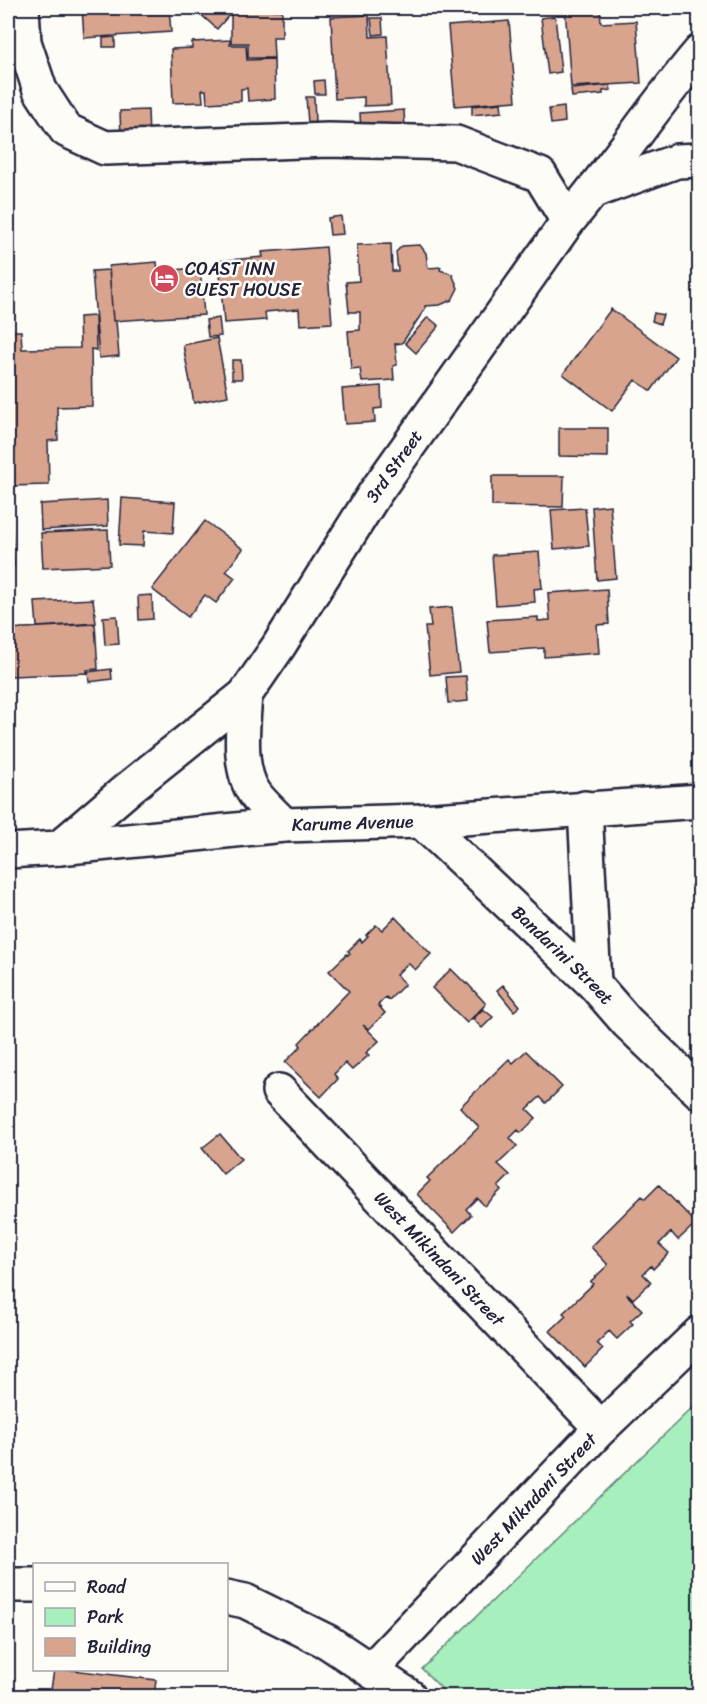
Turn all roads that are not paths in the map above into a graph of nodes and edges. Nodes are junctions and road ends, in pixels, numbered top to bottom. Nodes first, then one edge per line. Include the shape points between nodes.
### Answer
1 (22, 8) edge
2 (699, 52) edge
3 (699, 160) edge
4 (594, 191) junction
5 (568, 221) junction
6 (245, 695) junction
7 (699, 801) edge
8 (585, 808) junction
9 (421, 821) junction
10 (284, 825) junction
11 (59, 848) junction
12 (8, 851) edge
13 (594, 984) junction
14 (279, 1091) dead end
15 (699, 1092) edge
16 (699, 1333) edge
17 (601, 1428) junction
18 (8, 1585) edge
19 (33, 1585) edge
20 (228, 1597) edge
21 (371, 1670) junction
22 (409, 1696) edge

1 - 5 street via 24,42 40,90 66,130 105,148 328,140 456,143 540,175
2 - 4 street, 3rd Street
3 - 4 street via 677,161
4 - 5 street, 3rd Street
5 - 6 street, 3rd Street via 375,493
6 - 10 street via 242,738 247,773 254,792
6 - 11 street, 3rd Street
7 - 8 street, Karume Avenue
8 - 9 street, Karume Avenue
8 - 13 street
9 - 10 street, Karume Avenue
9 - 13 street, Bandarini Street
10 - 11 street, Karume Avenue
11 - 12 street, Karume Avenue
13 - 15 street, Bandarini Street
14 - 17 street, West Mikindani Street
16 - 17 street, West Mikndani Street
17 - 21 street, West Mikndani Street
18 - 19 street
20 - 21 street via 245,1601 328,1642
21 - 22 street

